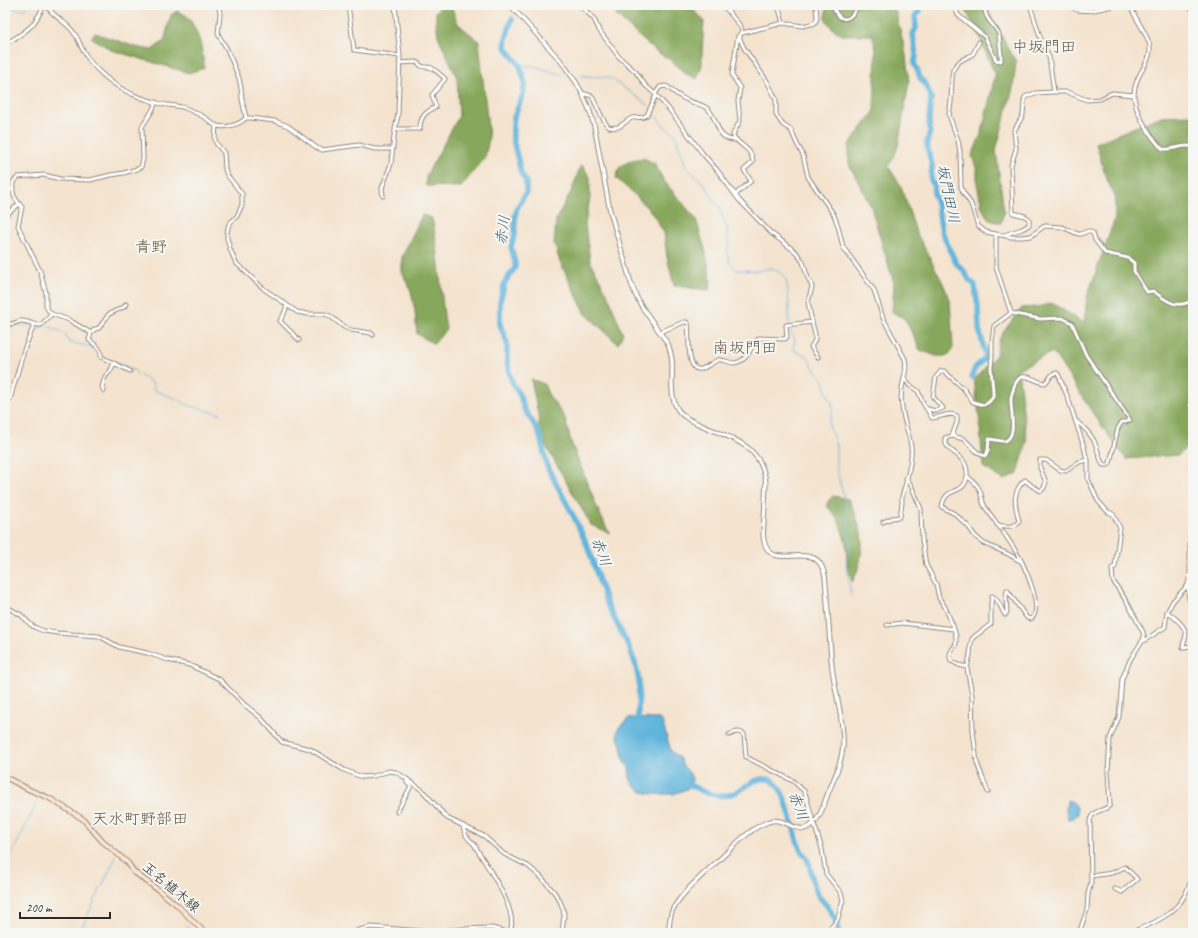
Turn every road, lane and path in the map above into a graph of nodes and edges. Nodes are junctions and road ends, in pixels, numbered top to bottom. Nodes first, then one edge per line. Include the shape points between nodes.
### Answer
1 (45, 5) edge
2 (219, 5) edge
3 (348, 5) edge
4 (395, 5) edge
5 (510, 5) edge
6 (580, 5) edge
7 (723, 5) edge
8 (778, 5) edge
9 (816, 5) edge
10 (832, 5) edge
11 (858, 5) edge
12 (958, 5) edge
13 (985, 5) edge
14 (1030, 5) edge
15 (1068, 5) edge
16 (1116, 5) edge
17 (1130, 5) edge
18 (1186, 5) edge
19 (1193, 10) edge
20 (783, 23) junction
21 (741, 33) junction
22 (979, 42) dead end
23 (5, 44) edge
24 (400, 56) junction
25 (399, 63) junction
26 (1054, 92) junction
27 (582, 93) junction
28 (656, 94) junction
29 (1134, 96) junction
30 (156, 102) junction
31 (246, 118) junction
32 (216, 126) junction
33 (395, 129) junction
34 (737, 140) junction
35 (1193, 147) edge
36 (392, 149) junction
37 (13, 189) junction
38 (5, 190) edge
39 (735, 195) junction
40 (383, 196) dead end
41 (19, 204) junction
42 (5, 216) edge
43 (996, 235) junction
44 (1004, 235) junction
45 (1193, 300) edge
46 (126, 304) dead end
47 (286, 305) junction
48 (1011, 313) junction
49 (52, 314) junction
50 (812, 322) junction
51 (5, 323) edge
52 (34, 325) junction
53 (660, 332) junction
54 (91, 333) junction
55 (373, 335) dead end
56 (299, 340) dead end
57 (818, 357) dead end
58 (114, 363) junction
59 (130, 371) dead end
60 (904, 379) junction
61 (104, 391) dead end
62 (5, 401) edge
63 (1190, 406) dead end
64 (928, 409) junction
65 (1193, 412) edge
66 (1075, 420) junction
67 (952, 436) junction
68 (1088, 460) junction
69 (967, 476) junction
70 (906, 478) junction
71 (883, 522) dead end
72 (997, 525) junction
73 (1193, 527) edge
74 (1022, 562) junction
75 (1193, 584) edge
76 (1188, 585) junction
77 (5, 606) edge
78 (1193, 606) edge
79 (1167, 612) junction
80 (887, 625) dead end
81 (954, 629) junction
82 (1142, 642) junction
83 (1193, 646) edge
84 (967, 667) junction
85 (729, 735) dead end
86 (5, 777) edge
87 (407, 779) junction
88 (988, 792) dead end
89 (397, 812) dead end
90 (814, 823) junction
91 (462, 826) junction
92 (1193, 875) edge
93 (1091, 876) junction
94 (1115, 889) dead end
95 (205, 933) edge
96 (354, 933) edge
97 (562, 933) edge
98 (669, 933) edge
99 (825, 933) edge
100 (1079, 933) edge
101 (1112, 933) edge

1 - 23 street via 34,24
1 - 30 street via 70,27 84,53 102,74 132,94
2 - 31 street via 218,34 239,78
3 - 24 street via 354,50
4 - 24 street
5 - 27 street via 560,60
6 - 28 street via 594,19 619,57
7 - 21 street via 741,27
8 - 20 street
9 - 20 street via 815,23 803,26
10 - 11 street via 842,19 852,15
12 - 13 street via 958,15 985,37 996,60 1001,61 999,34 988,20
14 - 26 street via 1048,57
15 - 16 street via 1082,11
17 - 29 street via 1150,45 1148,59 1138,78
18 - 19 street
20 - 21 street
21 - 34 street via 737,40 732,69 733,77 740,88 740,121 733,135
21 - 60 street via 744,48 776,99 776,115 791,130 803,155 808,177 834,215 843,247 874,290 883,318 905,359
22 - 43 street via 973,54 960,60 953,70 950,115 960,152 961,187 973,208 978,226
24 - 25 street
25 - 33 street via 398,114
25 - 33 street via 417,62 424,68 431,68 445,79 432,95 436,107 422,117 420,129
26 - 29 street via 1066,92 1087,100 1100,99 1112,94
26 - 44 street via 1035,93 1025,97 1023,115 1014,131 1016,149 1010,165 1010,179 1013,213 1025,216 1029,219 1029,225
27 - 28 street via 592,96 610,128 619,127 631,118 647,116
27 - 53 street via 594,125 613,223 631,283 642,307
28 - 34 street via 660,87 666,86 687,101 705,106 724,137
28 - 39 street via 718,170
29 - 35 street via 1141,118 1159,146 1166,150 1184,145
30 - 32 street via 185,108
30 - 37 street via 142,127 143,159 137,169 90,180 44,175 18,177 13,182
31 - 32 street via 237,124
31 - 36 street via 282,123 322,150 359,145
32 - 47 street via 215,139 224,152 227,175 243,199 237,216 228,227 230,249 239,266
33 - 36 street
34 - 39 street via 745,146 753,162 744,170 751,181
36 - 40 street via 391,164 382,188
37 - 38 street
37 - 41 street via 15,200
39 - 50 street via 800,257 812,284 808,302
41 - 42 street
41 - 49 street via 22,209 18,226 40,271 46,293 46,306
43 - 44 street
43 - 48 street via 996,267
44 - 45 street via 1030,236 1045,226 1062,227 1078,234 1089,231 1093,233 1105,253 1130,259 1134,263 1134,270 1147,292 1153,291 1172,304 1183,305
46 - 54 street via 109,314 99,328
47 - 55 street via 300,313 325,314 344,327
47 - 56 street via 280,321
48 - 64 street via 994,326 991,368 993,391 989,402 984,406 973,402 964,389 944,371 940,371 936,377 934,397 943,408 936,411
48 - 66 street via 1040,319 1062,318 1072,323 1086,355 1130,420 1122,422 1118,428 1108,465 1103,465 1090,434
49 - 52 street via 41,325
49 - 54 street
50 - 53 street via 786,325 787,337 782,339 759,338 744,359 733,363 721,359 698,369 694,367 689,355 688,323 684,322
50 - 57 street via 815,339 811,347
51 - 52 street via 11,325 25,321
52 - 62 street via 10,399
53 - 90 street via 671,351 672,392 678,409 690,420 748,447 761,463 766,484 763,536 766,547 778,556 802,555 813,558 818,560 824,569 832,670 843,744 835,776
54 - 58 street via 89,340 100,348 105,359
58 - 59 street
58 - 61 street via 105,377 102,387
60 - 64 street via 918,391
60 - 70 street via 902,408 912,453
63 - 65 street
64 - 67 street via 932,418 949,414 957,416
66 - 67 street via 1057,373 1045,383 1028,376 1015,384 1011,398 1012,430 1009,438 1005,441 989,439 986,456 977,452 964,439
66 - 68 street
67 - 69 street via 945,438 946,446 965,463
68 - 72 street via 1079,462 1066,471 1060,470 1046,460 1040,460 1040,468 1046,482 1044,488 1042,491 1025,480 1016,493 1018,524 1013,527
68 - 82 street via 1088,479 1095,495 1103,507 1113,514 1120,528 1112,578 1144,632
69 - 72 street via 980,490 982,503
69 - 74 street via 961,488 948,493 942,507 955,514 983,543
70 - 71 street via 900,517
70 - 81 street via 921,509 926,565
72 - 74 street
73 - 76 street
74 - 84 street via 1036,604 1034,617 1028,618 1007,590 1005,615 996,598 992,596 992,624 972,639
75 - 76 street
76 - 78 street via 1189,600
76 - 79 street via 1173,601
77 - 87 street via 44,631 99,636 118,647 147,652 189,665 219,679 282,742 310,749 344,770 362,777 392,771
79 - 82 street via 1165,627
79 - 83 street via 1177,620 1186,633 1183,647
80 - 81 street via 902,623
81 - 84 street via 956,644 950,652 951,660
82 - 93 street via 1122,679 1119,717 1110,738 1110,805 1091,816
84 - 88 street via 972,695 977,763
85 - 90 street via 738,732 744,734 746,757 793,782 804,791
86 - 95 main road, 玉名植木線 via 49,798 83,819 139,877 177,904
87 - 89 street via 411,786
87 - 91 street via 422,790 447,818
90 - 98 street via 802,829 775,820 750,832 679,900 672,911
90 - 99 street via 826,874 841,893 843,900 836,922
91 - 96 street via 463,833 474,844 506,898 512,927 509,933 492,928 434,932 371,927
91 - 97 street via 484,836 504,854 528,866 541,877 560,901 564,915
92 - 101 street via 1182,899 1173,910 1133,931
93 - 94 street via 1112,873 1125,867 1137,879 1122,892
93 - 100 street via 1087,910

